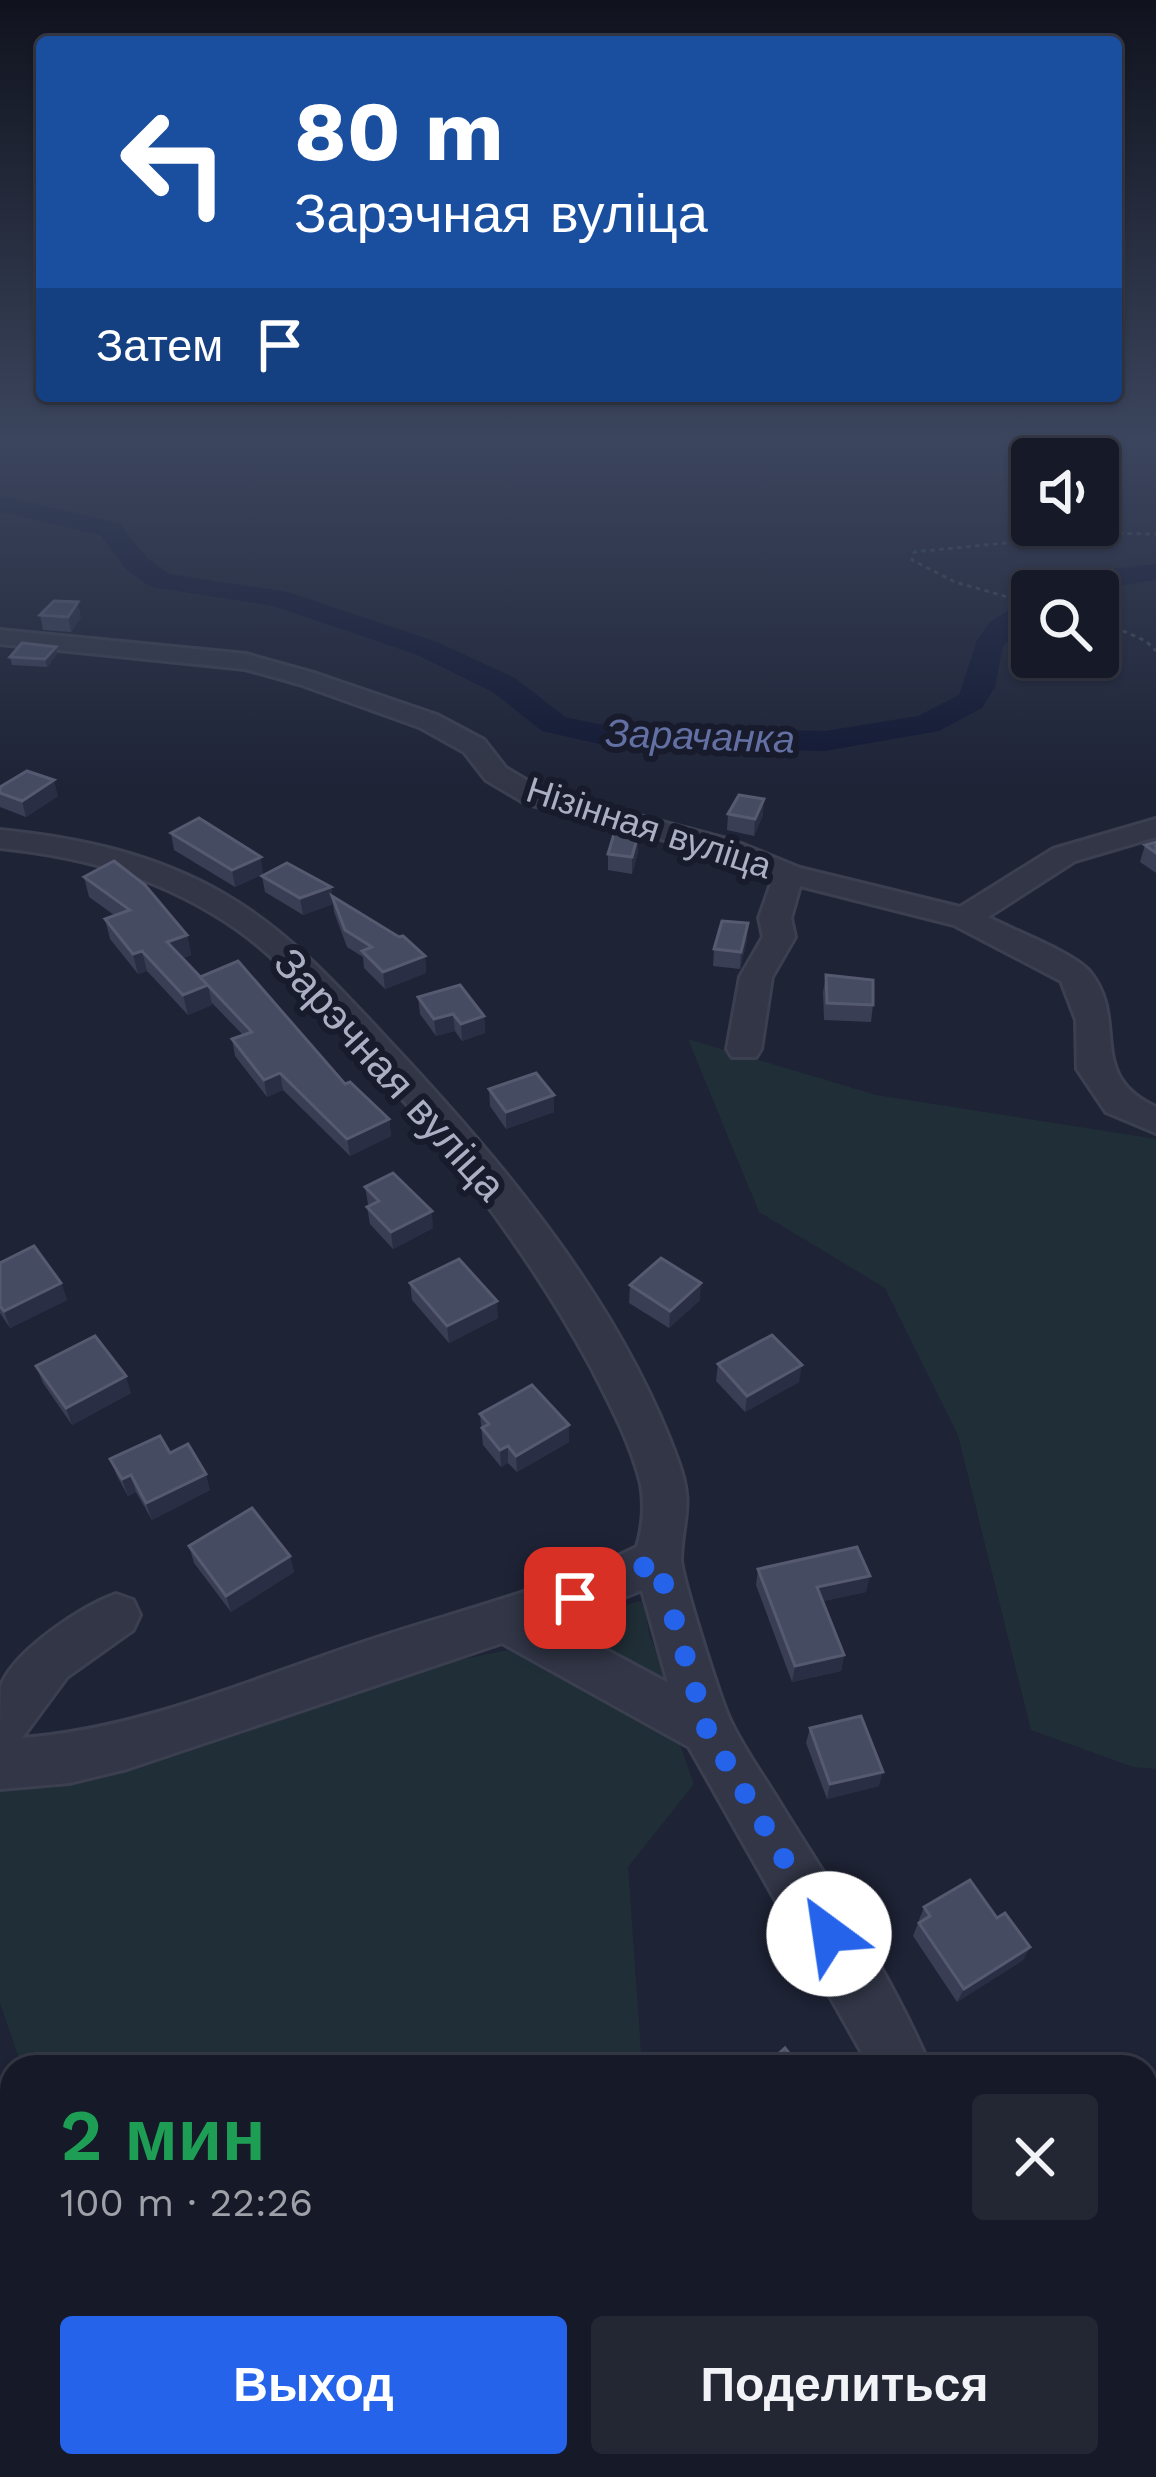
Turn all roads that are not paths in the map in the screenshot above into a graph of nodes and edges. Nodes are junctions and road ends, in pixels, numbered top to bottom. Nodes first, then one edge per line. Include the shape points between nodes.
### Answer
1 (0, 638) edge
2 (1156, 828) edge
3 (0, 839) edge
4 (789, 874) junction
5 (965, 918) junction
6 (744, 1049) dead end
7 (1156, 1121) edge
8 (657, 1561) junction
9 (116, 1616) dead end
10 (511, 1623) junction
11 (0, 1726) edge
12 (707, 1730) junction
13 (0, 1764) edge
14 (896, 2055) edge

1 - 4 street, Нізінная вуліца via 246,662 308,680 428,722 474,746 496,774 535,797 724,847
2 - 5 street via 1064,855
3 - 8 street, Зарэчная вуліца via 96,849 159,872 251,925 448,1126 517,1213 630,1400 663,1482 668,1524
4 - 5 street, Нізінная вуліца
4 - 6 street via 775,918 779,937 756,977
5 - 7 street, Нізінная вуліца via 1075,975 1094,1020 1094,1069 1119,1104
8 - 10 street
8 - 12 street
9 - 11 street via 50,1661
10 - 12 street
10 - 13 street via 88,1755
12 - 14 street

